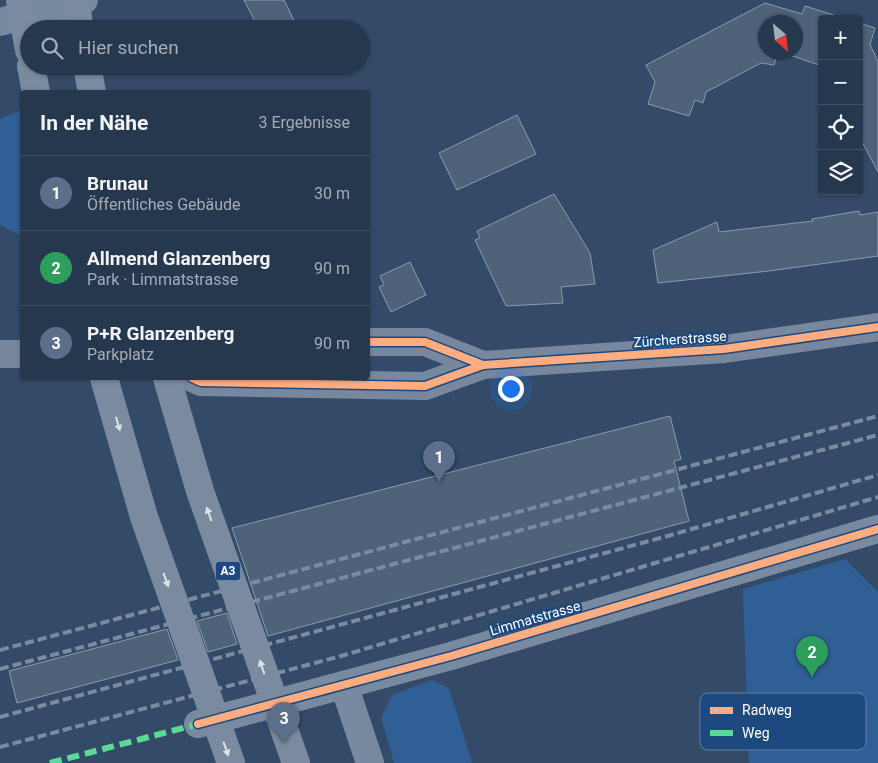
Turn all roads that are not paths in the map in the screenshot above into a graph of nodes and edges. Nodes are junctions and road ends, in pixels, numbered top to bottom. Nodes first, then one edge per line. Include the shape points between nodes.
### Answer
1 (20, 0) edge
2 (75, 0) edge
3 (84, 0) edge
4 (24, 20) edge
5 (78, 20) edge
6 (0, 22) edge
7 (33, 75) edge
8 (89, 75) edge
9 (36, 90) edge
10 (92, 90) edge
11 (878, 327) edge
12 (370, 342) edge
13 (0, 354) edge
14 (20, 354) edge
15 (483, 365) junction
16 (105, 380) edge
17 (168, 380) edge
18 (197, 380) edge
19 (878, 529) edge
20 (344, 686) junction
21 (198, 724) dead end
22 (232, 763) edge
23 (296, 763) edge
24 (370, 763) edge

1 - 4 highway, bridge
2 - 5 highway, bridge
3 - 6 street
7 - 9 highway
8 - 10 highway
11 - 15 main road, Zürcherstrasse via 724,349
12 - 15 main road, Zürcherstrasse via 425,342
13 - 14 main road
15 - 18 main road, Zürcherstrasse via 425,386
16 -> 22 highway, bridge via 144,517
23 -> 17 highway, A3, bridge via 200,491
19 - 20 street, Limmatstrasse
20 - 21 street, Limmatstrasse
20 - 24 street

